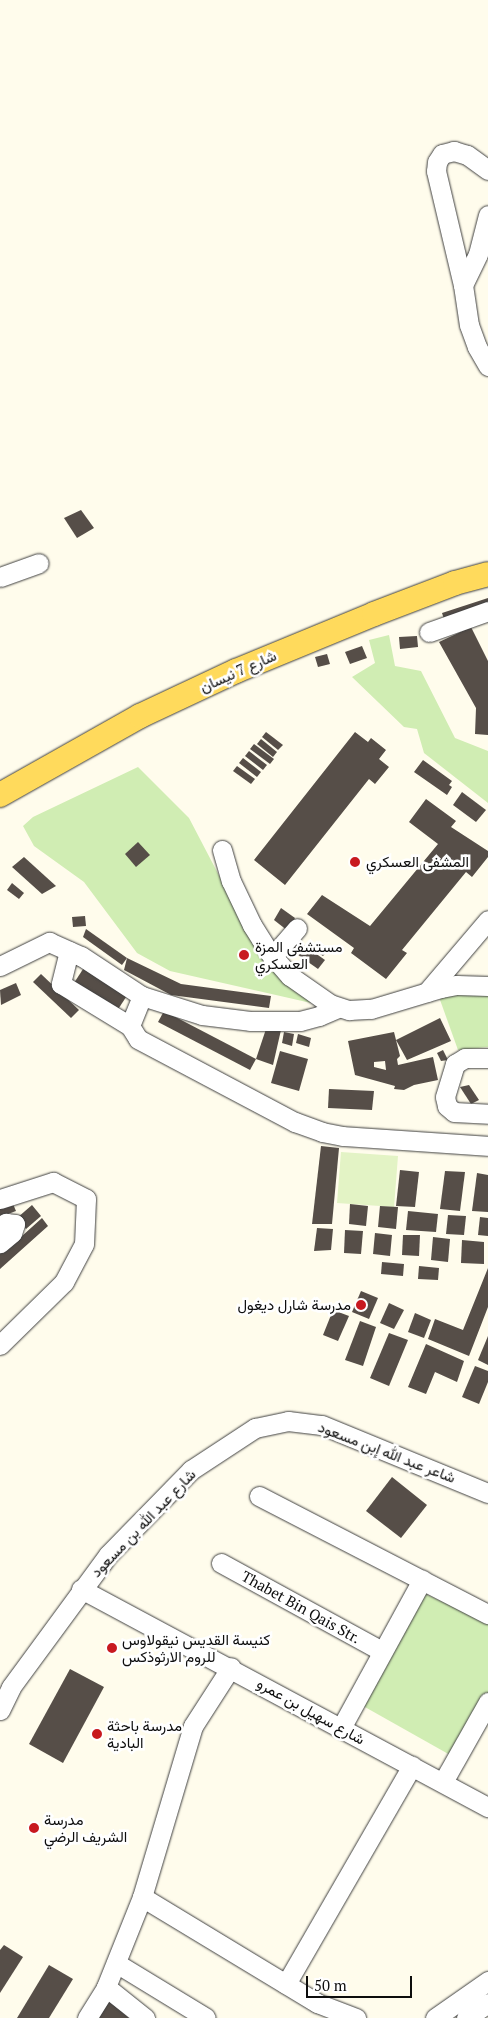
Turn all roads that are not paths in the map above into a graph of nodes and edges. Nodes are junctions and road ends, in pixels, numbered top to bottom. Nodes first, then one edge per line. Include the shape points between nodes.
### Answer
1 (488, 170) edge
2 (488, 215) edge
3 (463, 286) junction
4 (488, 366) edge
5 (488, 558) edge
6 (40, 563) dead end
7 (488, 574) edge
8 (0, 577) edge
9 (488, 612) edge
10 (428, 632) dead end
11 (0, 776) edge
12 (0, 795) edge
13 (222, 850) dead end
14 (488, 920) edge
15 (297, 928) dead end
16 (69, 950) junction
17 (272, 957) junction
18 (0, 966) edge
19 (488, 986) edge
20 (426, 992) junction
21 (142, 996) junction
22 (338, 1008) junction
23 (130, 1026) junction
24 (488, 1058) edge
25 (488, 1114) edge
26 (488, 1146) edge
27 (0, 1200) edge
28 (0, 1226) edge
29 (0, 1243) edge
30 (0, 1345) edge
31 (254, 1428) joint
32 (488, 1493) edge
33 (259, 1496) dead end
34 (221, 1562) dead end
35 (422, 1580) junction
36 (81, 1588) junction
37 (488, 1614) edge
38 (382, 1651) junction
39 (231, 1667) junction
40 (488, 1702) edge
41 (0, 1710) edge
42 (341, 1728) junction
43 (412, 1766) junction
44 (443, 1782) junction
45 (488, 1807) edge
46 (142, 1897) junction
47 (116, 1962) junction
48 (488, 1981) edge
49 (286, 1984) junction
50 (106, 1987) junction
51 (488, 2003) edge
52 (87, 2018) edge
53 (145, 2018) edge
54 (206, 2018) edge
55 (356, 2018) edge
56 (435, 2018) edge
57 (466, 2018) edge

1 - 3 street via 467,155 454,151 442,154 436,166
2 - 3 street via 478,254
3 - 4 street via 472,337
5 - 11 main road, شارع 7 نيسان via 450,568 377,595 230,656 133,702
6 - 8 street
7 - 12 main road, شارع 7 نيسان via 374,614 236,671 140,716
9 - 10 street
13 - 17 street via 231,881
14 - 20 street
15 - 17 street
16 - 18 street via 49,942
16 - 21 street
16 - 23 street via 61,984
17 - 22 street via 321,1000
19 - 20 street via 457,985
20 - 22 street via 371,1009
21 - 22 street via 202,1015 250,1021 300,1021
21 - 23 street
23 - 26 street via 134,1035 144,1042 271,1111 322,1132
24 - 25 street via 465,1058 455,1064 445,1102 454,1112
27 - 30 street via 53,1182 86,1199 84,1244 64,1282
28 - 29 street via 15,1224 12,1233
31 - 32 street, شاعر عبد الله إبن مسعود via 288,1421 322,1425
31 - 36 street, شارع عبد الله بن مسعود via 191,1470 108,1555
33 - 35 street
34 - 38 street, Thabet Bin Qais Str.
35 - 37 street
35 - 38 street
36 - 39 street, شارع سهيل بن عمرو
36 - 41 street, شارع عبد الله بن مسعود via 11,1687
38 - 42 street
39 - 42 street, شارع سهيل بن عمرو
39 - 46 street via 193,1726
40 - 44 street
42 - 43 street, شارع سهيل بن عمرو
43 - 44 street, شارع سهيل بن عمرو
43 - 49 street
44 - 45 street, شارع سهيل بن عمرو
46 - 47 street
46 - 49 street
47 - 50 street
47 - 54 street
48 - 56 street
49 - 55 street via 317,2002
50 - 52 street
50 - 53 street
51 - 57 street

